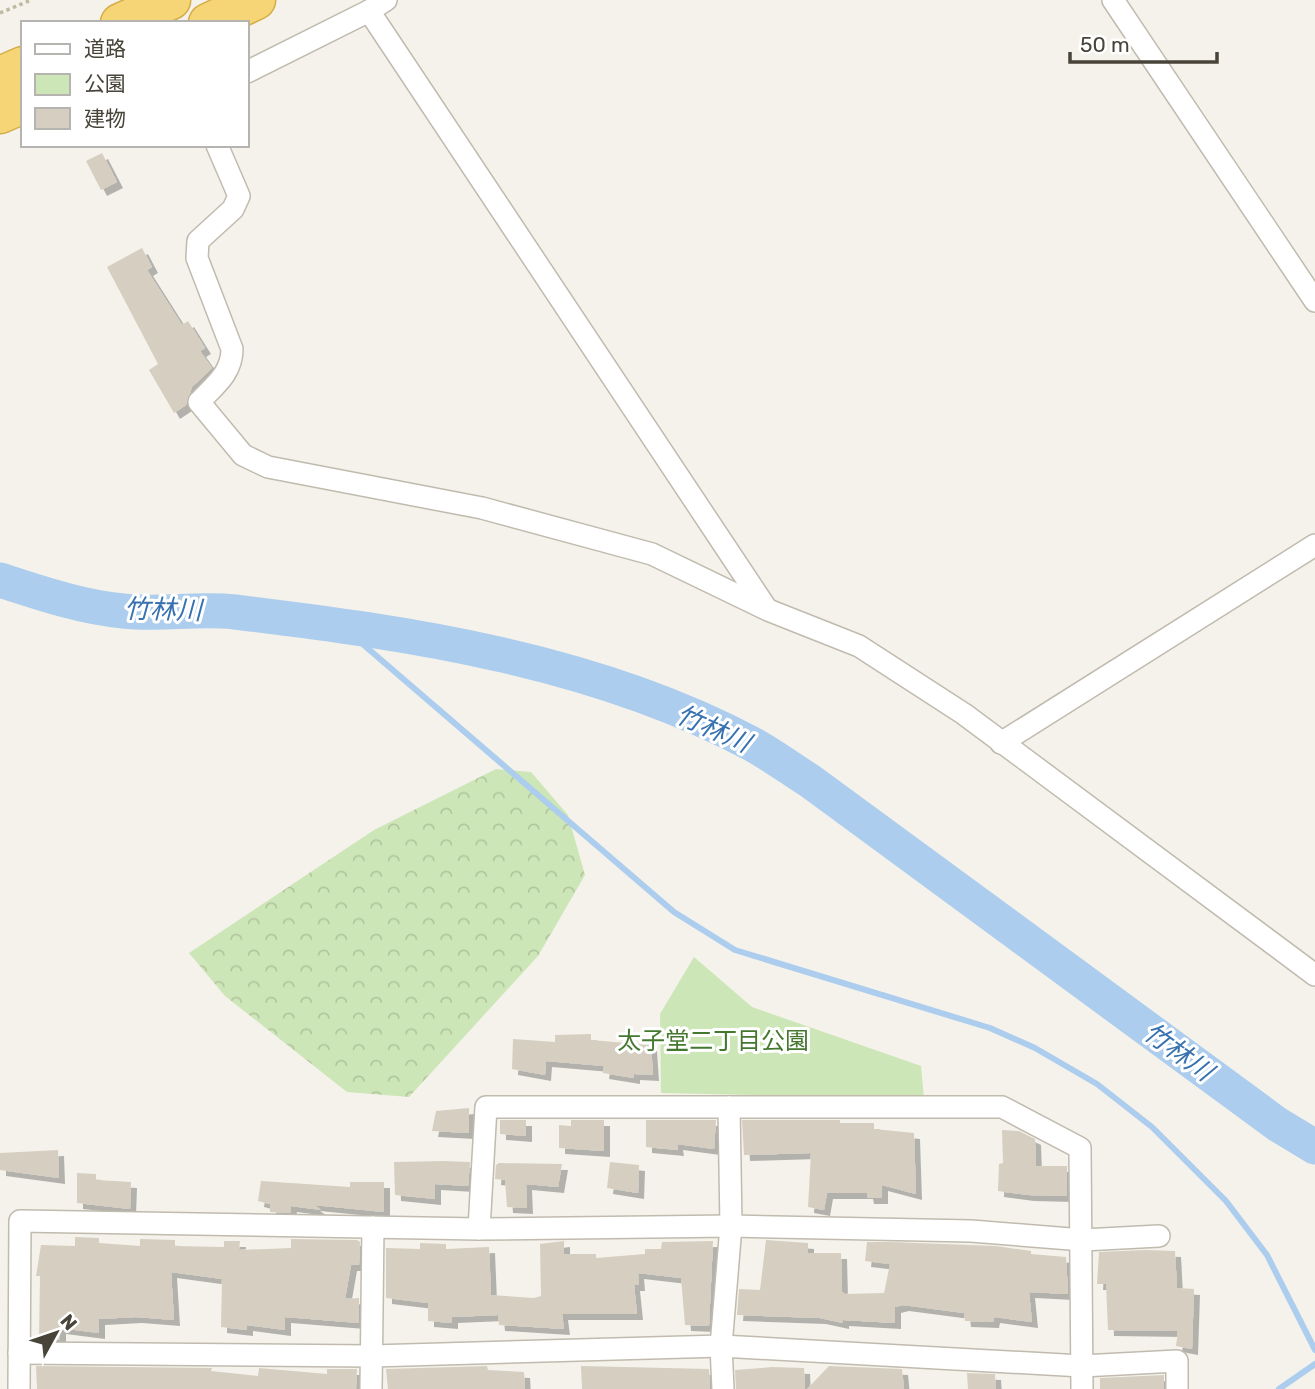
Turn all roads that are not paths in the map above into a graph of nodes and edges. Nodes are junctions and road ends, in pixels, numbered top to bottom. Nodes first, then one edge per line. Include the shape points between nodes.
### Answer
1 (256, 0) edge
2 (1113, 0) edge
3 (378, 6) edge
4 (162, 7) edge
5 (125, 21) edge
6 (212, 21) edge
7 (21, 67) edge
8 (248, 71) edge
9 (0, 76) edge
10 (21, 105) edge
11 (0, 114) edge
12 (218, 147) edge
13 (1315, 301) edge
14 (1315, 545) edge
15 (768, 610) junction
16 (1001, 743) junction
17 (1315, 975) edge
18 (729, 1107) junction
19 (731, 1226) junction
20 (373, 1227) junction
21 (480, 1229) junction
22 (1159, 1236) dead end
23 (1083, 1240) junction
24 (721, 1346) junction
25 (19, 1353) junction
26 (372, 1356) junction
27 (1082, 1366) junction
28 (19, 1389) edge
29 (371, 1389) edge
30 (723, 1389) edge
31 (1082, 1389) edge
32 (1177, 1389) edge

1 - 6 highway
2 - 13 street
3 - 8 street
3 - 15 street
4 - 5 highway
7 - 9 highway
10 - 11 highway
12 - 15 street via 239,197 233,209 198,241 197,258 232,349 232,362 199,402 243,455 268,467 482,508 652,554
14 - 16 street
15 - 16 street via 859,646
16 - 17 street
18 - 19 street
18 - 21 street via 486,1107
18 - 23 street via 1002,1108 1080,1148
19 - 21 street
19 - 23 street via 971,1231
19 - 24 street
20 - 21 street
20 - 25 street via 20,1222
20 - 26 street
22 - 23 street
23 - 27 street
24 - 26 street
24 - 27 street
24 - 30 street
25 - 26 street
25 - 28 street
26 - 29 street
27 - 31 street
27 - 32 street via 1177,1361

